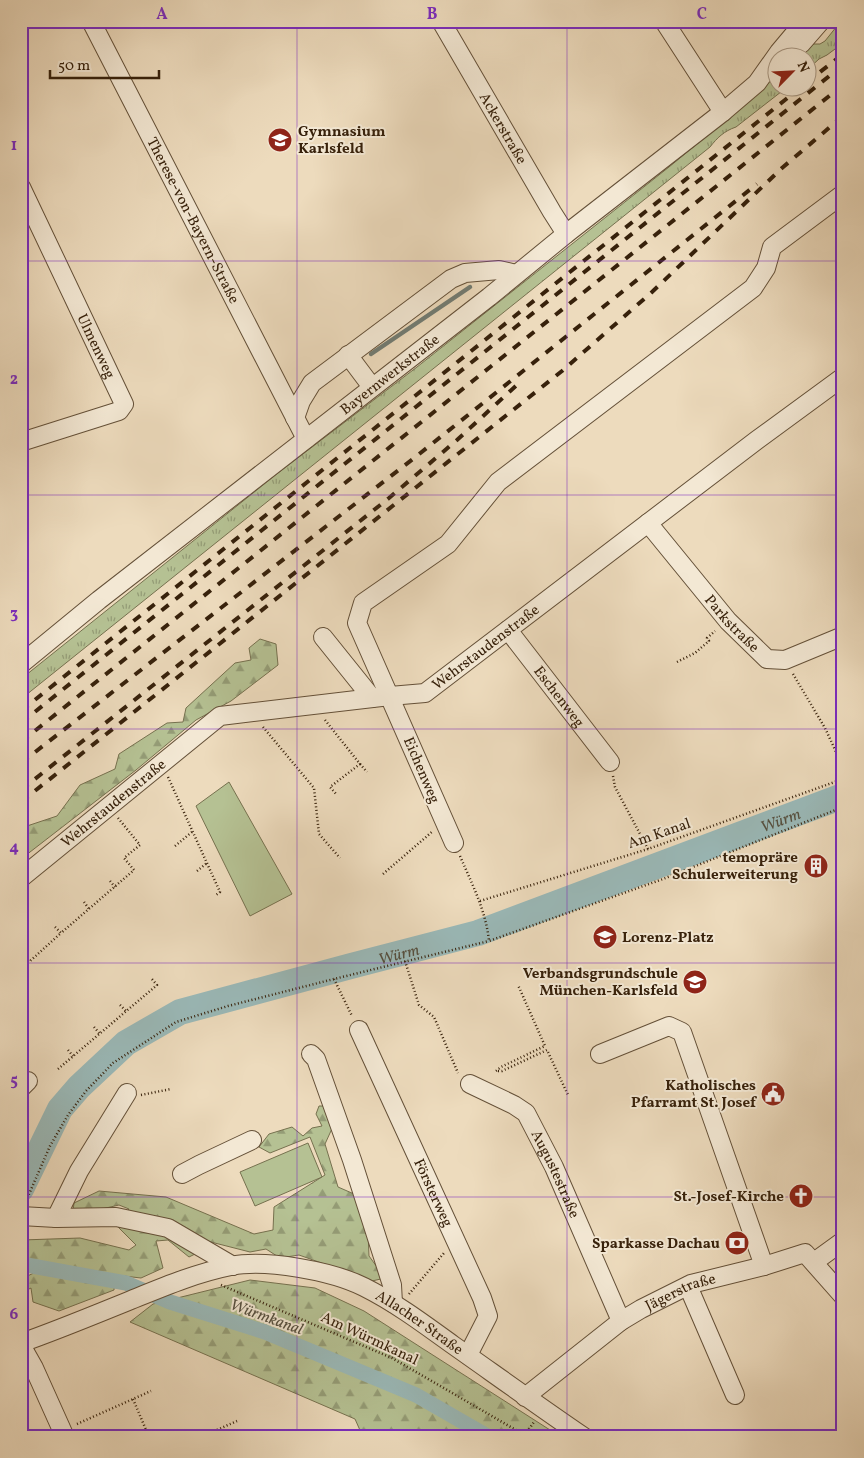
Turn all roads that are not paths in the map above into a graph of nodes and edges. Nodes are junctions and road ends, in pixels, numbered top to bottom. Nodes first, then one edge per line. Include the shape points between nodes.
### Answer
1 (91, 21) edge
2 (441, 21) edge
3 (664, 21) edge
4 (806, 21) edge
5 (821, 21) edge
6 (798, 48) edge
7 (766, 77) edge
8 (757, 83) junction
9 (724, 112) junction
10 (21, 187) edge
11 (843, 194) edge
12 (566, 234) junction
13 (516, 274) junction
14 (348, 355) junction
15 (843, 377) edge
16 (372, 387) junction
17 (295, 418) junction
18 (306, 439) junction
19 (22, 440) edge
20 (648, 523) junction
21 (508, 630) junction
22 (843, 636) edge
23 (324, 637) dead end
24 (21, 664) edge
25 (390, 696) junction
26 (372, 698) junction
27 (610, 762) road end
28 (454, 844) road end
29 (21, 878) edge
30 (359, 1030) road end
31 (311, 1054) dead end
32 (600, 1054) dead end
33 (470, 1084) road end
34 (127, 1093) road end
35 (252, 1140) dead end
36 (182, 1174) dead end
37 (23, 1211) edge
38 (56, 1218) junction
39 (843, 1241) edge
40 (814, 1262) junction
41 (233, 1266) junction
42 (764, 1266) junction
43 (688, 1286) junction
44 (843, 1296) edge
45 (392, 1303) junction
46 (621, 1321) junction
47 (21, 1344) edge
48 (468, 1355) junction
49 (735, 1395) dead end
50 (525, 1397) junction
51 (63, 1434) edge
52 (584, 1437) edge

1 - 17 street, Therese-von-Bayern-Straße
2 - 12 street, Ackerstraße
3 - 9 street
4 - 8 street, Bayernwerkstraße
5 - 6 street
7 - 8 street, Bayernwerkstraße
8 - 9 street, Bayernwerkstraße
9 - 12 street, Bayernwerkstraße
10 - 19 street, Ulmenweg via 124,404 120,411
11 - 25 street, Eichenweg via 772,247 766,268 754,288 498,482 448,544 363,603 357,623
12 - 13 street, Bayernwerkstraße
13 - 14 street via 499,270 465,273 451,279
13 - 16 street, Bayernwerkstraße
14 - 16 street
14 - 17 street via 312,383
15 - 20 street, Wehrstaudenstraße
16 - 18 street, Bayernwerkstraße
17 - 18 street, Therese-von-Bayern-Straße
18 - 24 street, Bayernwerkstraße via 98,600
20 - 21 street, Wehrstaudenstraße
20 - 22 street, Parkstraße via 728,621 767,659 785,660
21 - 25 street, Wehrstaudenstraße via 425,693
21 - 27 street, Eschenweg
23 - 26 street
25 - 26 street, Wehrstaudenstraße
25 - 28 street, Eichenweg
26 - 29 street, Wehrstaudenstraße via 220,716
30 - 48 street, Försterweg via 482,1298 488,1316
31 - 45 street via 352,1160 392,1285
32 - 42 street via 669,1026 682,1032
33 - 46 street, Augustestraße via 526,1113 550,1158
34 - 38 street via 79,1170
35 - 36 street
37 - 38 street
38 - 41 street via 116,1216 168,1228
39 - 40 street
40 - 42 street, Jägerstraße via 806,1253
40 - 44 street
41 - 45 street, Allacher Straße via 260,1264 335,1276 363,1286
41 - 47 street, Allacher Straße via 171,1283
42 - 43 street, Jägerstraße
43 - 46 street, Jägerstraße
43 - 49 street
45 - 48 street, Allacher Straße
46 - 50 street, Jägerstraße
47 - 51 street
48 - 50 street, Allacher Straße
50 - 52 street, Allacher Straße

